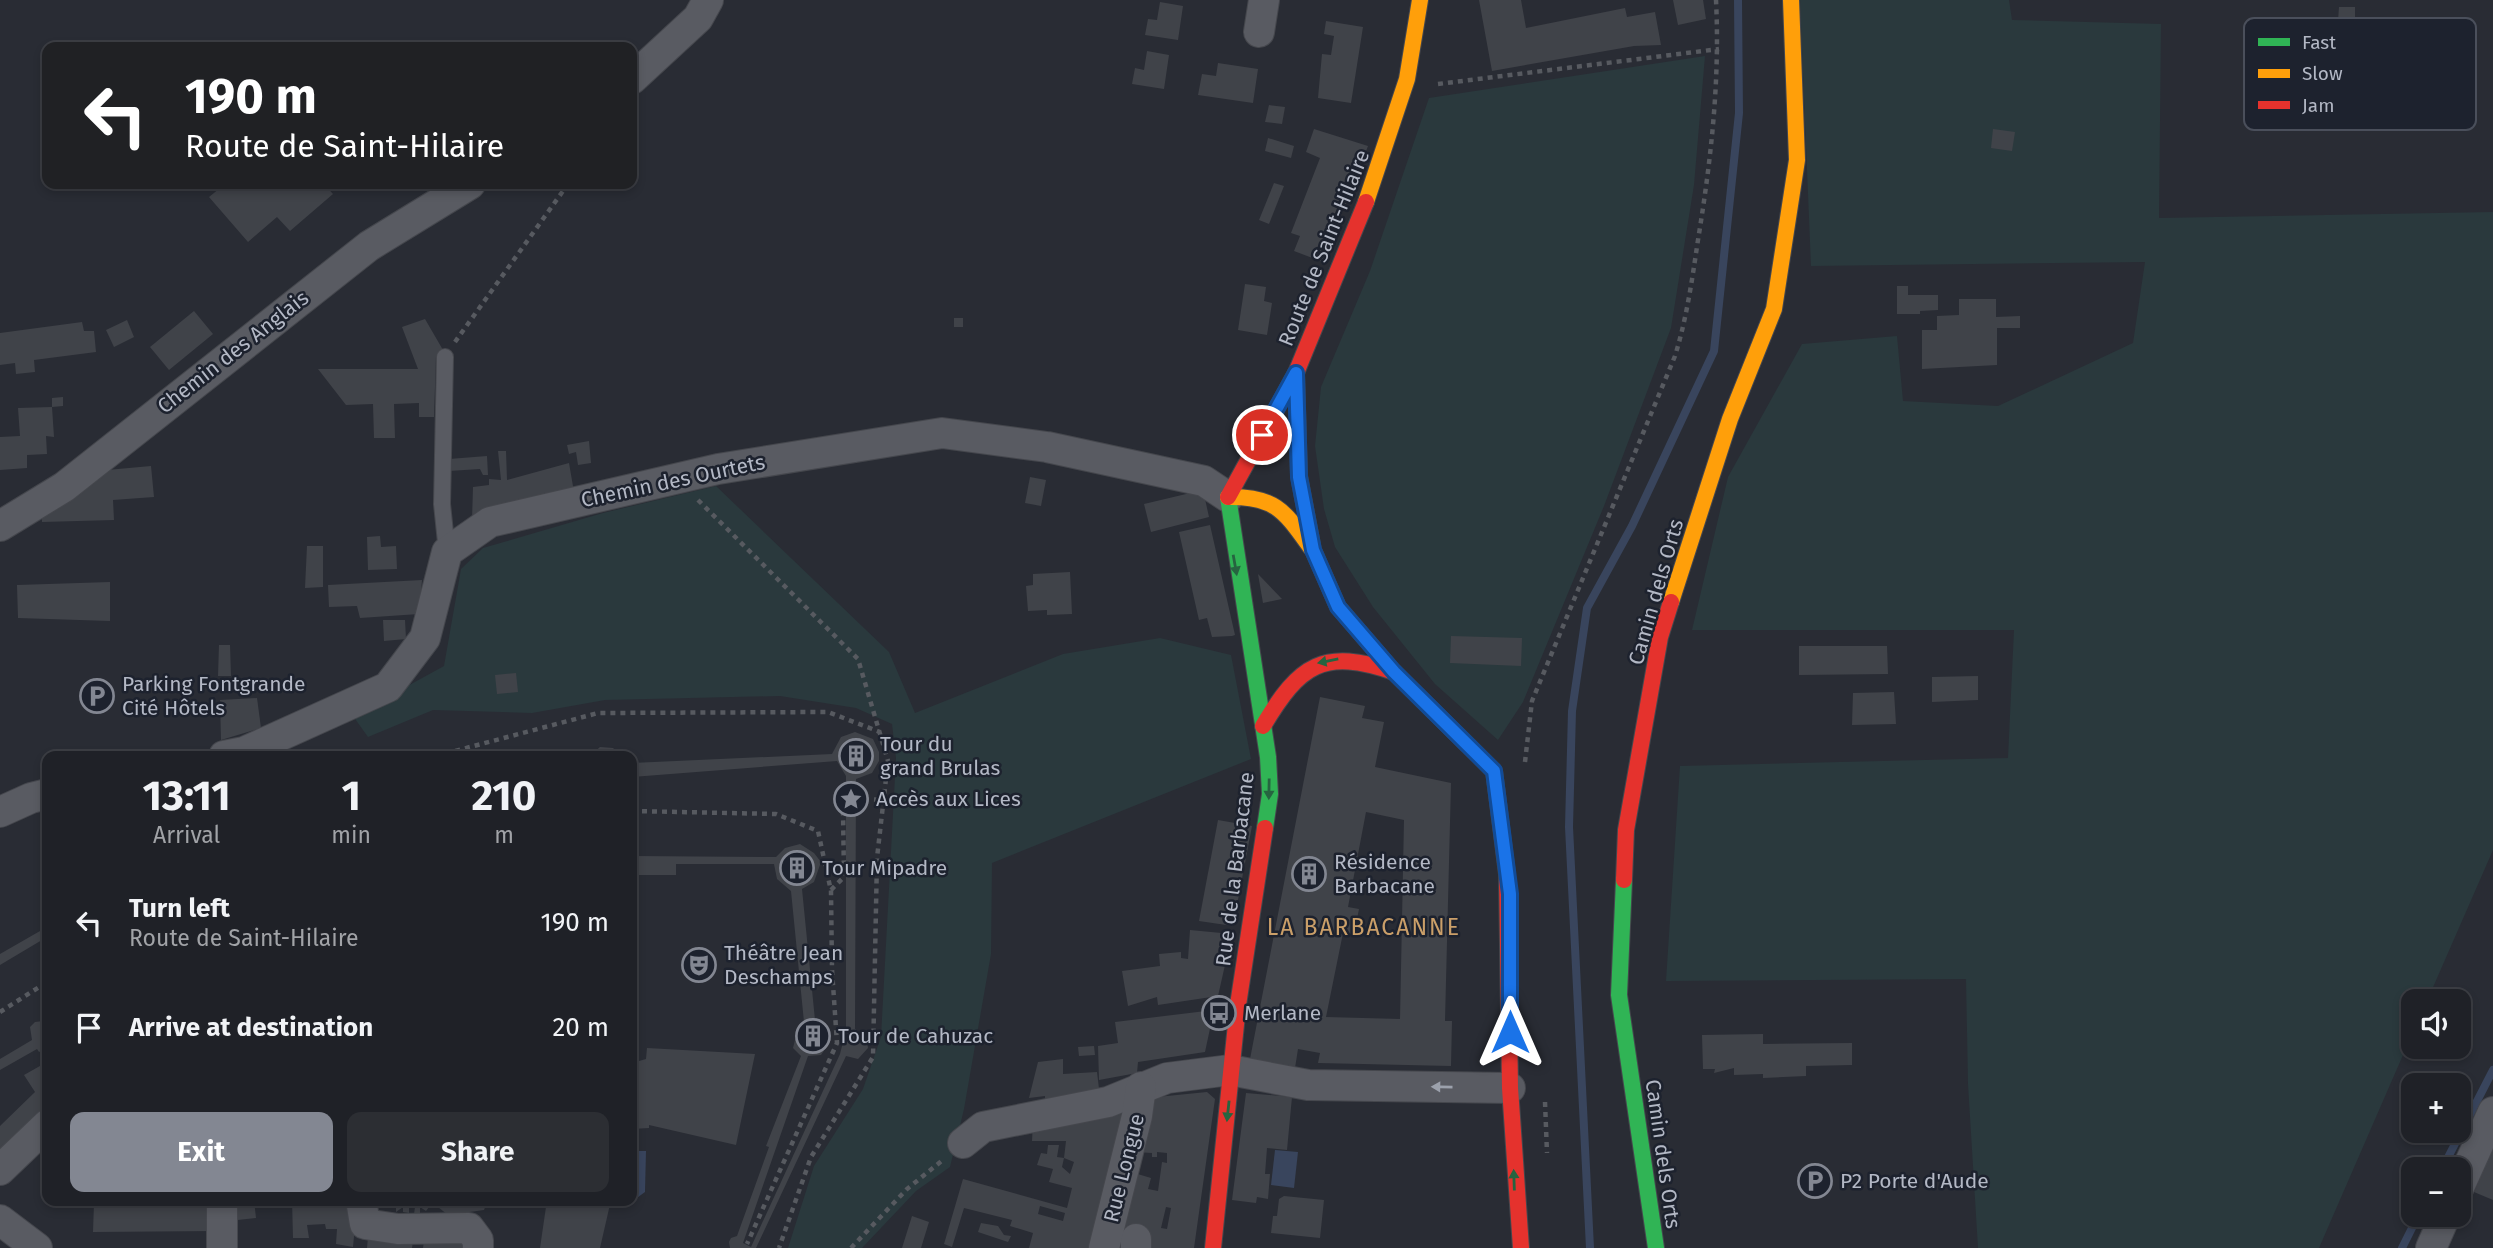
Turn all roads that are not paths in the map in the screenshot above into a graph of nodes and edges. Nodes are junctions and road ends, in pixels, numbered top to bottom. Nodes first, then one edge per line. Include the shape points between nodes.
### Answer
1 (708, 0) edge
2 (1264, 0) edge
3 (1791, 0) edge
4 (1416, 1) edge
5 (1259, 32) dead end
6 (637, 74) edge
7 (462, 189) edge
8 (444, 356) road end
9 (1296, 373) junction
10 (1297, 429) junction
11 (1279, 461) dead end
12 (1240, 491) junction
13 (0, 526) edge
14 (1313, 550) junction
15 (447, 552) junction
16 (1394, 672) junction
17 (1263, 726) junction
18 (246, 751) edge
19 (42, 795) edge
20 (0, 813) edge
21 (1230, 1070) junction
22 (1141, 1087) junction
23 (1510, 1088) junction
24 (2493, 1112) edge
25 (42, 1130) edge
26 (963, 1143) road end
27 (2471, 1161) edge
28 (0, 1170) edge
29 (222, 1206) edge
30 (0, 1220) edge
31 (362, 1224) edge
32 (2440, 1227) edge
33 (37, 1248) edge
34 (222, 1248) edge
35 (478, 1248) edge
36 (1104, 1248) edge
37 (1213, 1248) edge
38 (1521, 1248) edge
39 (1656, 1248) edge
40 (2431, 1248) edge

1 - 6 street via 698,18
2 - 5 street
3 - 39 main road, Camin dels Orts via 1797,160 1774,309 1730,419 1660,638 1626,830 1619,995
4 - 9 main road, Route de Saint-Hilaire via 1417,36 1404,89 1362,216
7 - 13 street, Chemin des Anglais via 369,246 64,487
8 - 15 lane via 442,504
9 - 10 main road
9 - 12 main road, Route de Saint-Hilaire
10 - 11 main road
10 - 14 main road via 1299,477
12 - 14 main road via 1270,500
12 - 15 street, Chemin des Ourtets via 1047,447 942,433 718,469 490,522
12 -> 17 main road, Rue de la Barbacane via 1231,540
14 - 16 main road via 1338,607
15 - 18 street via 425,638 388,687
16 -> 17 main road via 1362,659 1319,662 1280,696
16 - 23 main road via 1494,771 1510,894
17 -> 21 main road, Rue de la Barbacane via 1270,794
19 - 20 street
21 - 22 street via 1167,1078
23 -> 21 street via 1308,1085
21 -> 37 main road, Rue de la Barbacane
22 - 26 street via 1108,1102 983,1127
22 - 36 street, Rue Longue
38 -> 23 main road
24 - 27 street
25 - 28 street
29 - 34 street
30 - 33 street
31 - 35 street via 398,1230 469,1228
32 - 40 street

